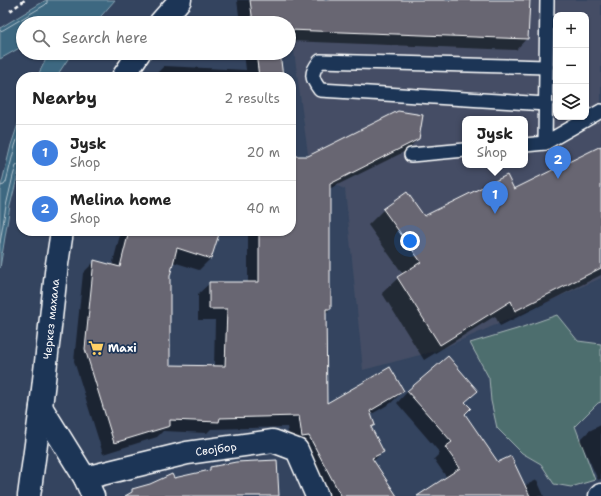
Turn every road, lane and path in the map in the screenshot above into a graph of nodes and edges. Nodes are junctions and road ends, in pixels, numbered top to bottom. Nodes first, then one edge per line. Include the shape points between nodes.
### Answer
1 (25, 0) edge
2 (180, 0) edge
3 (547, 0) edge
4 (10, 11) dead end
5 (166, 16) edge
6 (134, 60) edge
7 (546, 67) junction
8 (126, 72) edge
9 (546, 104) junction
10 (601, 111) edge
11 (545, 143) junction
12 (528, 145) edge
13 (462, 150) edge
14 (411, 155) dead end
15 (61, 236) edge
16 (41, 407) junction
17 (89, 487) edge
18 (29, 496) edge
19 (317, 496) edge

1 - 4 path
2 - 5 street
3 - 7 lane
6 - 8 street
7 - 9 lane
7 - 9 lane via 320,61 312,74 320,90
9 - 11 lane
10 - 11 lane
11 - 12 lane
13 - 14 lane
15 - 16 street, Черкез махала
16 - 17 street, Својбор
16 - 18 street, Черкез махала
17 - 19 street, Својбор via 187,453 273,441 297,450

